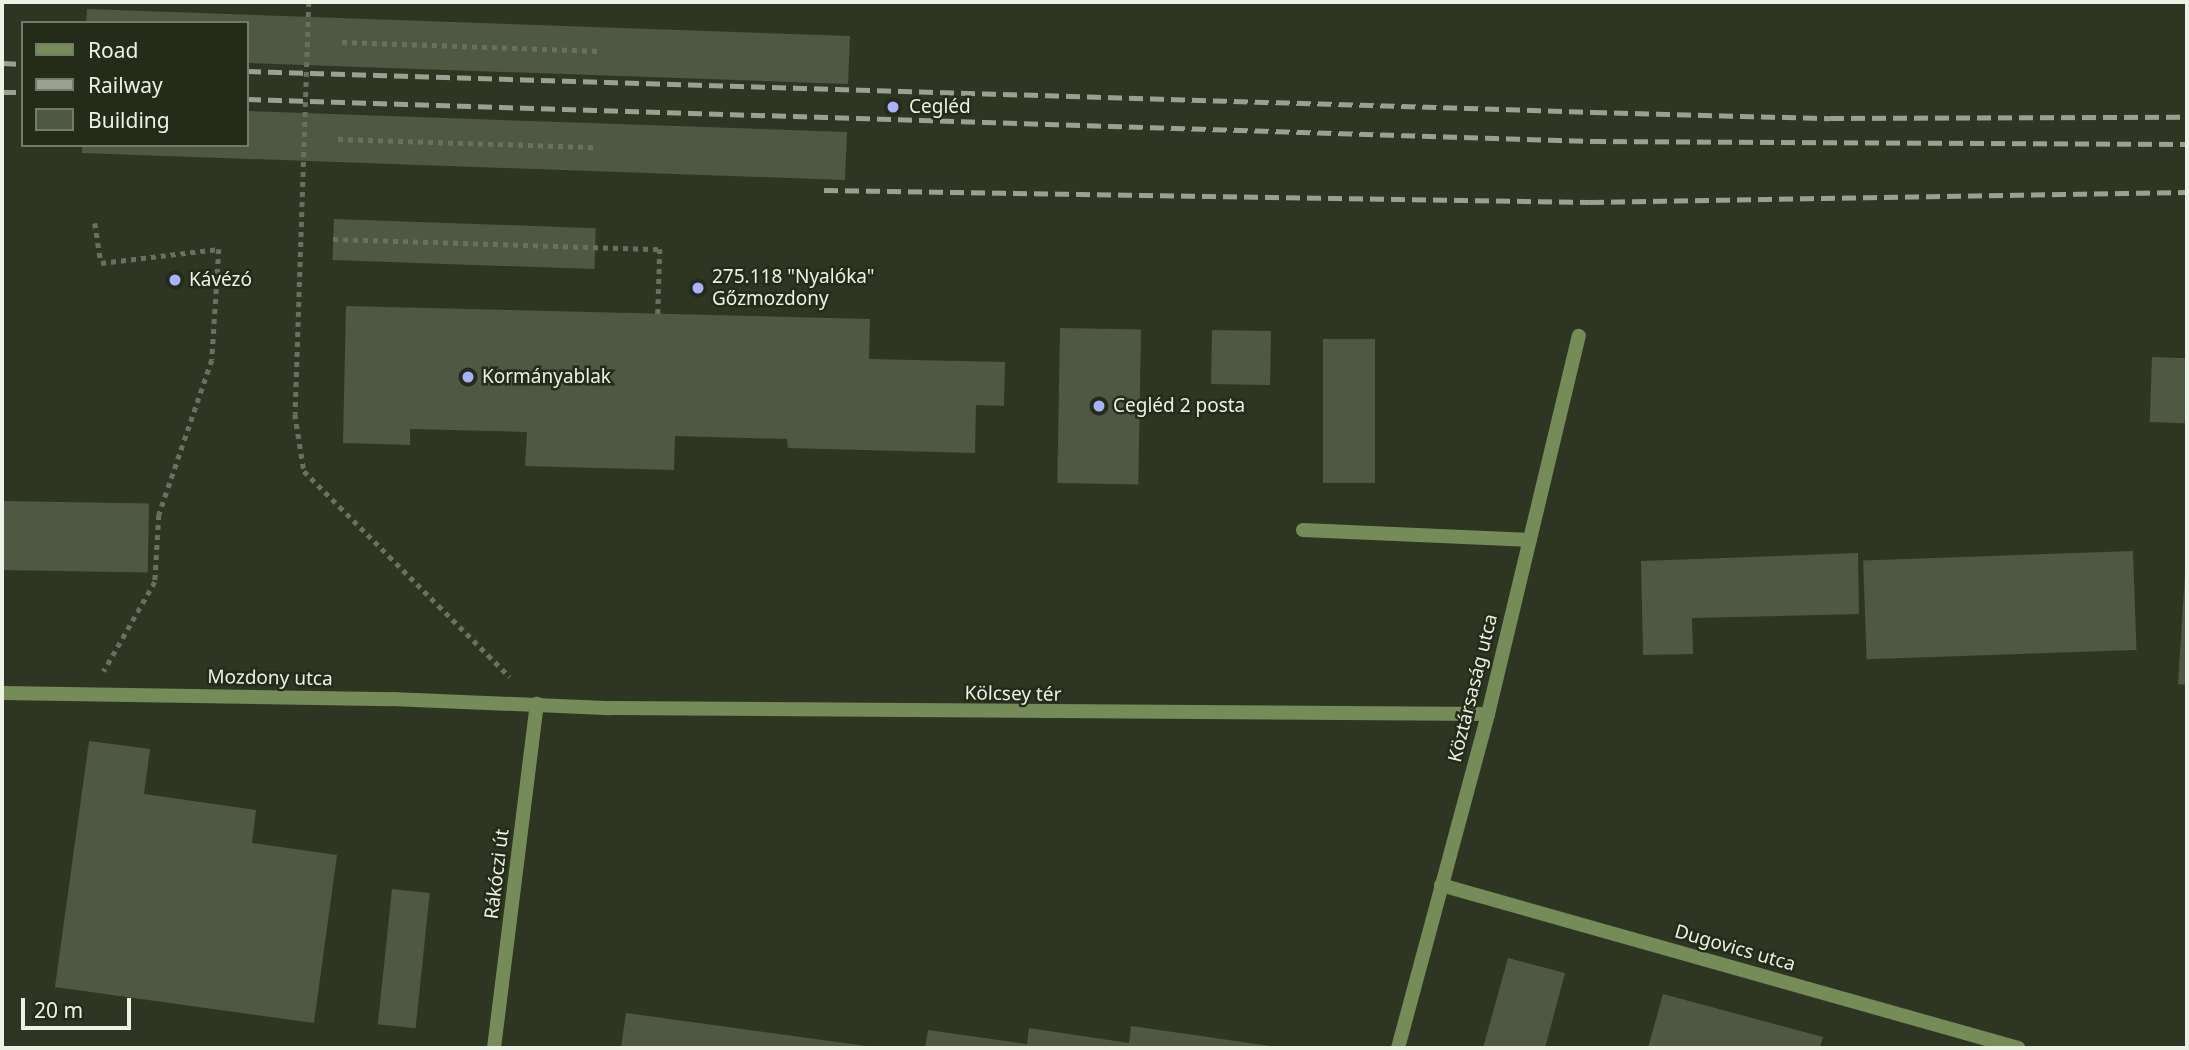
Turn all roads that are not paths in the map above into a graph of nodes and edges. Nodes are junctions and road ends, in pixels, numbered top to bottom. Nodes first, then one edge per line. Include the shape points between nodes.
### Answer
1 (1579, 336) dead end
2 (1303, 530) dead end
3 (1530, 540) junction
4 (2, 693) edge
5 (537, 704) junction
6 (1488, 714) junction
7 (1441, 886) junction
8 (494, 1048) edge
9 (1398, 1048) edge
10 (2018, 1048) edge

1 - 3 street, Köztársaság utca
2 - 3 street
3 - 6 street, Köztársaság utca
4 - 5 street, Mozdony utca
5 - 6 street, Kölcsey tér via 1028,714
5 - 8 street, Rákóczi út
6 - 7 street, Köztársaság utca
7 - 9 street, Köztársaság utca
7 - 10 street, Dugovics utca

